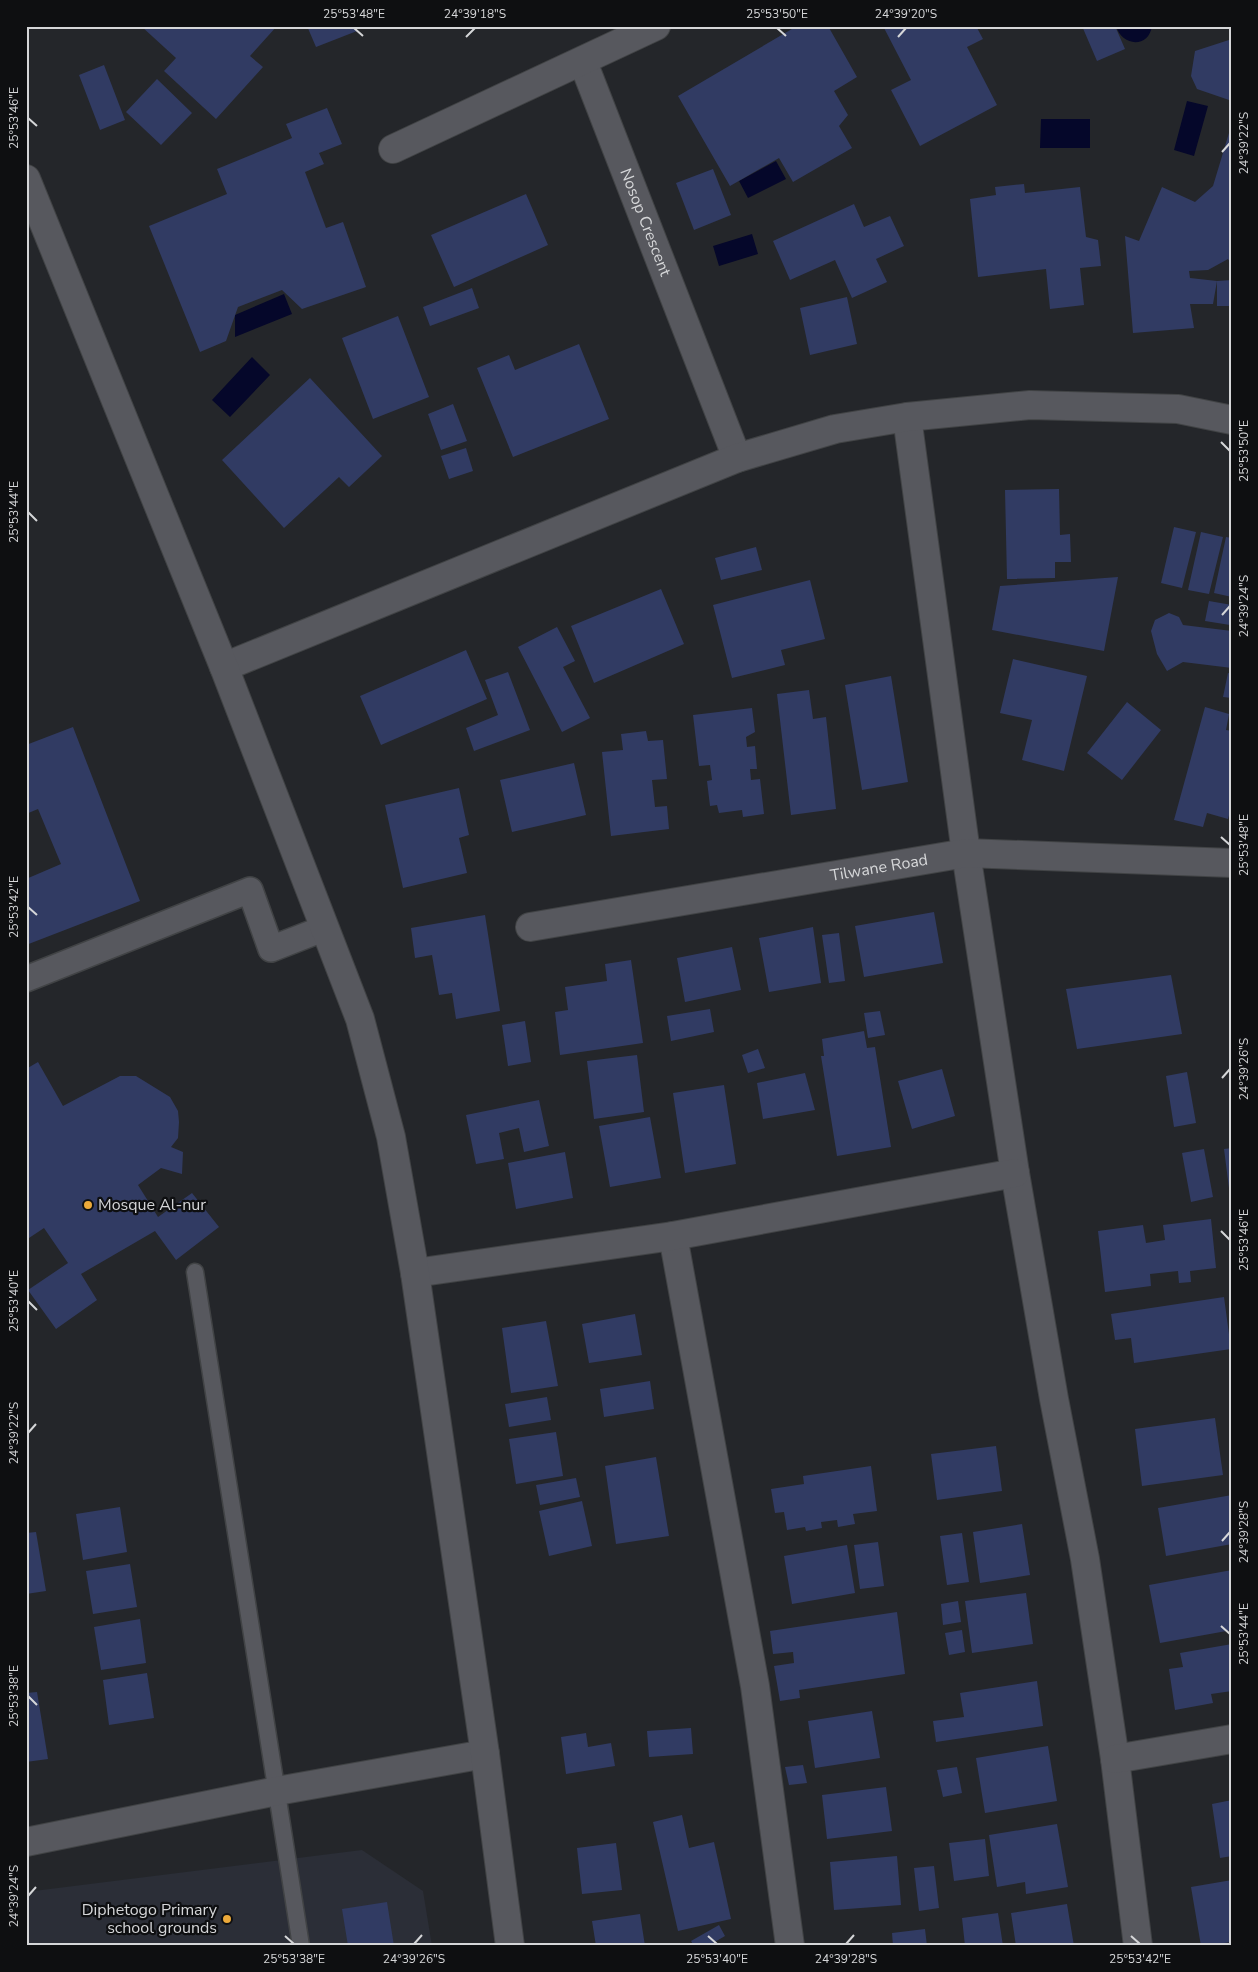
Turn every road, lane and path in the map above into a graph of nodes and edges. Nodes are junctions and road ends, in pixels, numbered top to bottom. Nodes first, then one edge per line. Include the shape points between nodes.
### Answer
1 (656, 26) edge
2 (583, 62) junction
3 (393, 150) dead end
4 (26, 179) edge
5 (907, 417) junction
6 (1232, 420) edge
7 (737, 458) junction
8 (224, 667) junction
9 (966, 853) junction
10 (1232, 863) edge
11 (530, 927) dead end
12 (325, 928) junction
13 (26, 979) edge
14 (1015, 1173) junction
15 (673, 1236) junction
16 (195, 1272) dead end
17 (415, 1273) junction
18 (1232, 1739) edge
19 (484, 1754) junction
20 (1115, 1759) junction
21 (277, 1791) junction
22 (26, 1842) edge
23 (301, 1946) edge
24 (510, 1946) edge
25 (790, 1946) edge
26 (1138, 1946) edge

1 - 2 street
2 - 3 street
2 - 7 street, Nosop Crescent
4 - 8 street
5 - 6 street via 1030,406 1178,408
5 - 7 street via 835,429
5 - 9 street
7 - 8 street
8 - 12 street
9 - 10 street, Tilwane Road
9 - 11 street, Tilwane Road
9 - 14 street
12 - 13 street via 271,949 250,890
12 - 17 street via 360,1019 390,1137
14 - 15 street
14 - 20 street via 1085,1559
15 - 17 street
15 - 25 street via 755,1686
16 - 21 lane
17 - 19 street
18 - 20 street
19 - 21 street
19 - 24 street
20 - 26 street
21 - 22 street
21 - 23 lane

